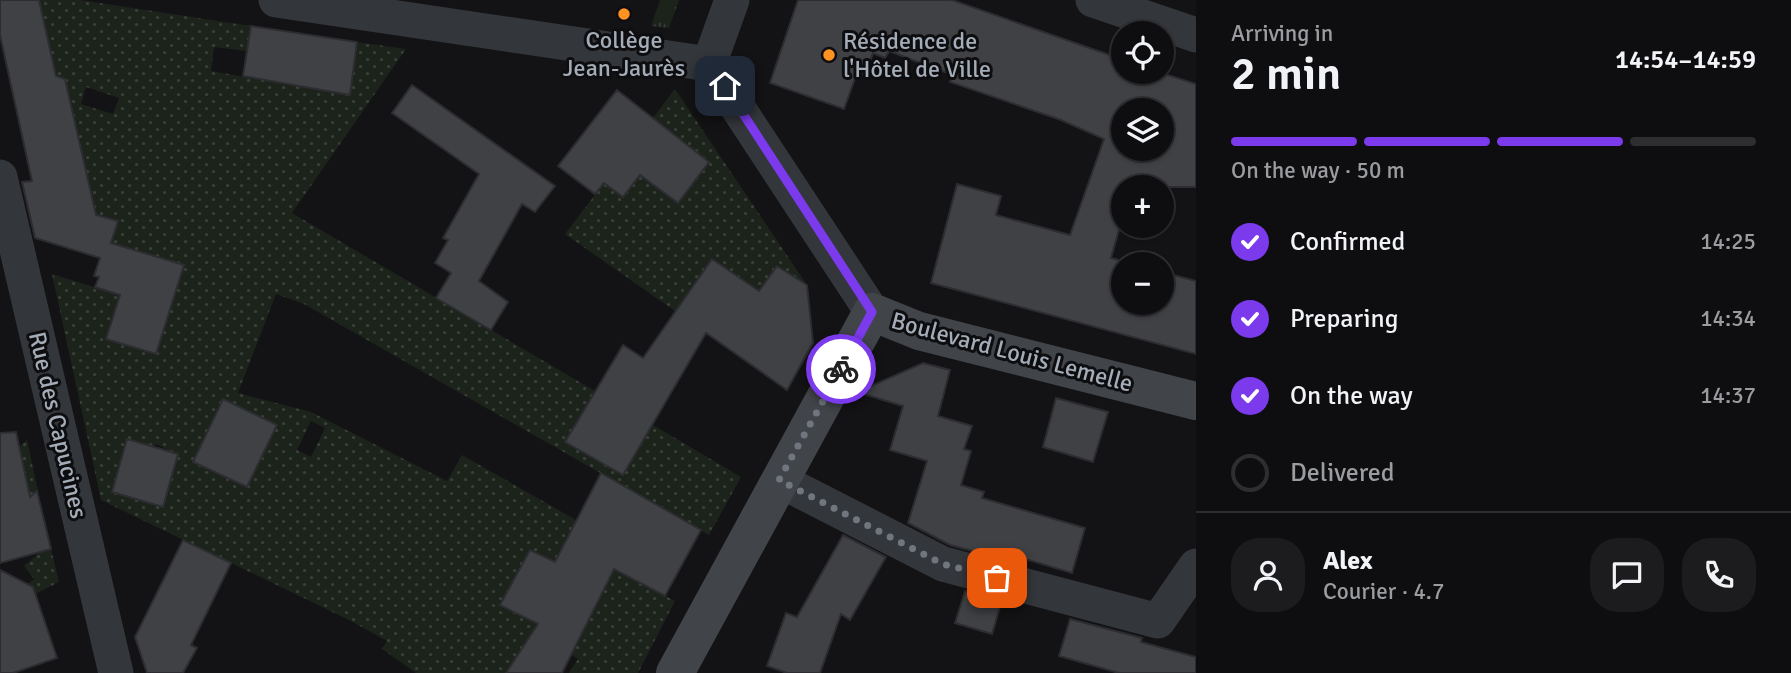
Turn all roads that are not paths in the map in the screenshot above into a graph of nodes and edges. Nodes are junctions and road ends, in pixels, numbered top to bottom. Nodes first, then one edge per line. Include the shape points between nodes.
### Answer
1 (276, 0) edge
2 (732, 0) edge
3 (1093, 0) edge
4 (1196, 35) edge
5 (709, 64) junction
6 (0, 177) edge
7 (872, 312) junction
8 (1196, 401) edge
9 (779, 480) junction
10 (1196, 566) edge
11 (116, 673) edge
12 (676, 673) edge

1 - 5 street
2 - 5 street
3 - 4 street
5 - 7 street, Boulevard Louis Lemelle
6 - 11 street, Rue des Capucines
7 - 8 street, Boulevard Louis Lemelle via 919,331
7 - 9 street
9 - 10 street via 943,564 1158,621
9 - 12 street

